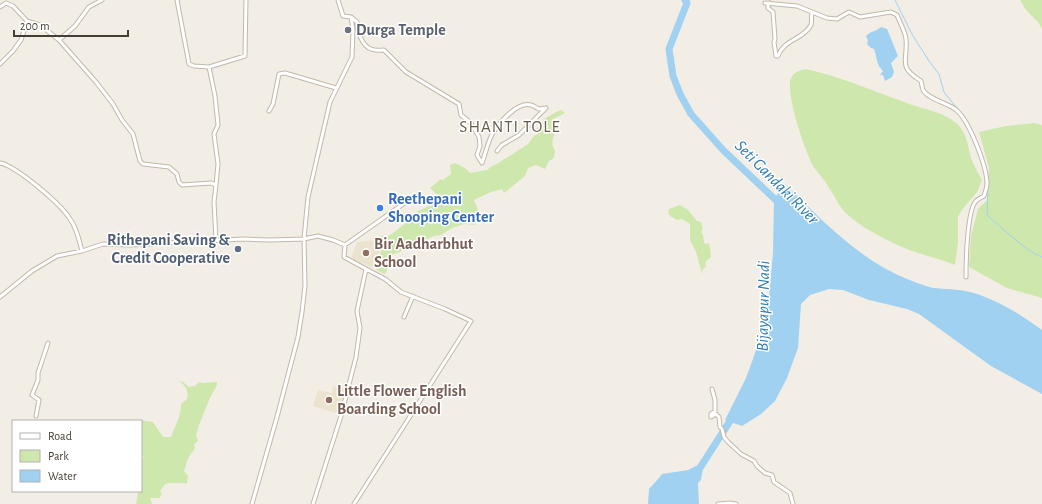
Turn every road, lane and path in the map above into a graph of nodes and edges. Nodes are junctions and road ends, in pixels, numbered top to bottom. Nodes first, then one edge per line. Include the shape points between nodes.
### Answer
1 (102, 0) edge
2 (177, 0) edge
3 (246, 0) edge
4 (338, 0) edge
5 (765, 2) dead end
6 (770, 3) junction
7 (0, 7) edge
8 (812, 13) junction
9 (351, 17) junction
10 (27, 21) junction
11 (59, 40) junction
12 (0, 64) edge
13 (209, 66) junction
14 (336, 88) junction
15 (269, 111) dead end
16 (497, 151) dead end
17 (0, 163) edge
18 (216, 185) junction
19 (406, 202) dead end
20 (304, 239) junction
21 (216, 240) junction
22 (344, 244) junction
23 (82, 251) junction
24 (366, 269) junction
25 (966, 277) dead end
26 (413, 296) junction
27 (0, 297) edge
28 (404, 317) dead end
29 (48, 343) dead end
30 (712, 389) dead end
31 (36, 416) dead end
32 (252, 504) edge
33 (313, 504) edge
34 (354, 504) edge
35 (718, 504) edge
36 (736, 504) edge
37 (793, 504) edge

1 - 11 street via 89,7 75,26
2 - 13 street via 189,64
3 - 13 street via 246,56
4 - 9 street via 343,16
5 - 6 street
6 - 8 street via 797,6
6 - 8 street via 768,8 773,12 776,56 786,44 804,34 811,25
7 - 10 street via 6,3 13,6
8 - 25 street via 837,19 849,12 860,17 891,12 897,15 906,38 905,66 909,74 921,81 924,91 931,97 956,109 974,136 987,185 984,196 976,200 973,207 966,243
9 - 14 street via 352,57
9 - 16 street via 357,22 362,40 369,48 384,50 406,72 459,104 461,115 471,123 479,137 477,156 482,163 494,130 508,114 523,104 539,109 546,108 519,135
10 - 11 street via 40,25
10 - 12 street via 21,40
11 - 18 street via 113,104 133,134 143,164 169,167 177,174 182,185
13 - 18 street via 218,125 214,134 218,164
14 - 15 street via 286,73 279,74 273,104
14 - 20 street via 327,113 308,197
17 - 23 street via 42,189 70,218
18 - 21 street
19 - 22 street
20 - 21 street
20 - 22 street via 318,236
20 - 32 street via 305,286 298,337
21 - 23 street via 103,244
22 - 24 street via 344,257
23 - 27 street via 57,256 32,271
24 - 26 street via 385,279 401,292
24 - 33 street via 357,311 360,328 356,357 341,416
26 - 28 street
26 - 34 street via 471,321
29 - 31 street via 32,395 39,400
30 - 37 street via 716,405 711,417 716,414 719,417 720,427 728,442 741,454 754,460 765,473 772,475 774,482 790,493
35 - 36 street

